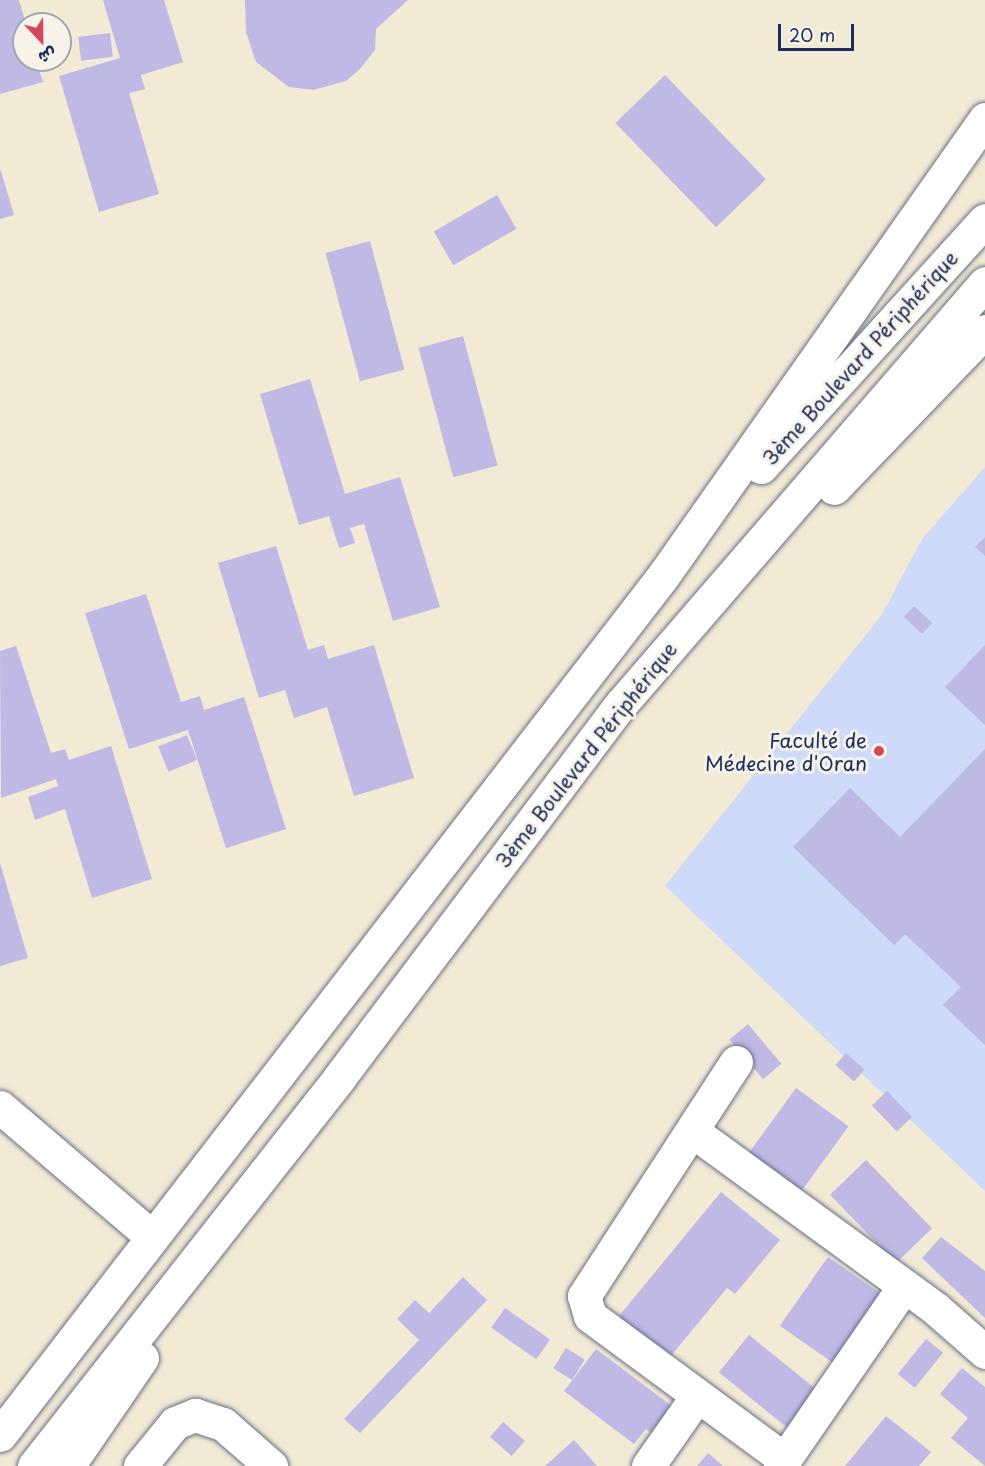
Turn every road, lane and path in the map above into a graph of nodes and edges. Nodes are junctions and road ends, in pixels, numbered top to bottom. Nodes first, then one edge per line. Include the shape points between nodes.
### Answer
1 (985, 119) edge
2 (985, 220) edge
3 (985, 283) edge
4 (985, 332) edge
5 (663, 576) junction
6 (622, 703) junction
7 (736, 1062) dead end
8 (0, 1107) edge
9 (695, 1133) junction
10 (151, 1236) junction
11 (207, 1242) junction
12 (904, 1286) junction
13 (64, 1351) junction
14 (985, 1352) edge
15 (697, 1396) junction
16 (0, 1426) edge
17 (0, 1435) edge
18 (782, 1462) edge
19 (34, 1466) edge
20 (69, 1466) edge
21 (140, 1466) edge
22 (271, 1466) edge
23 (648, 1466) edge

1 - 5 main road
2 - 5 main road, 3ème Boulevard Périphérique
3 - 6 main road, 3ème Boulevard Périphérique
4 - 6 main road via 731,599
5 - 10 main road
6 - 11 main road, 3ème Boulevard Périphérique via 339,1078
7 - 9 main road
8 - 10 main road
9 - 12 main road
9 - 15 main road via 584,1296 590,1316
10 - 13 main road
11 - 19 main road, 3ème Boulevard Périphérique
11 - 20 main road, 3ème Boulevard Périphérique via 165,1321
12 - 14 main road
12 - 18 main road
13 - 16 main road
13 - 17 main road
15 - 18 main road
15 - 23 main road
21 - 22 main road via 175,1423 195,1415 223,1424

